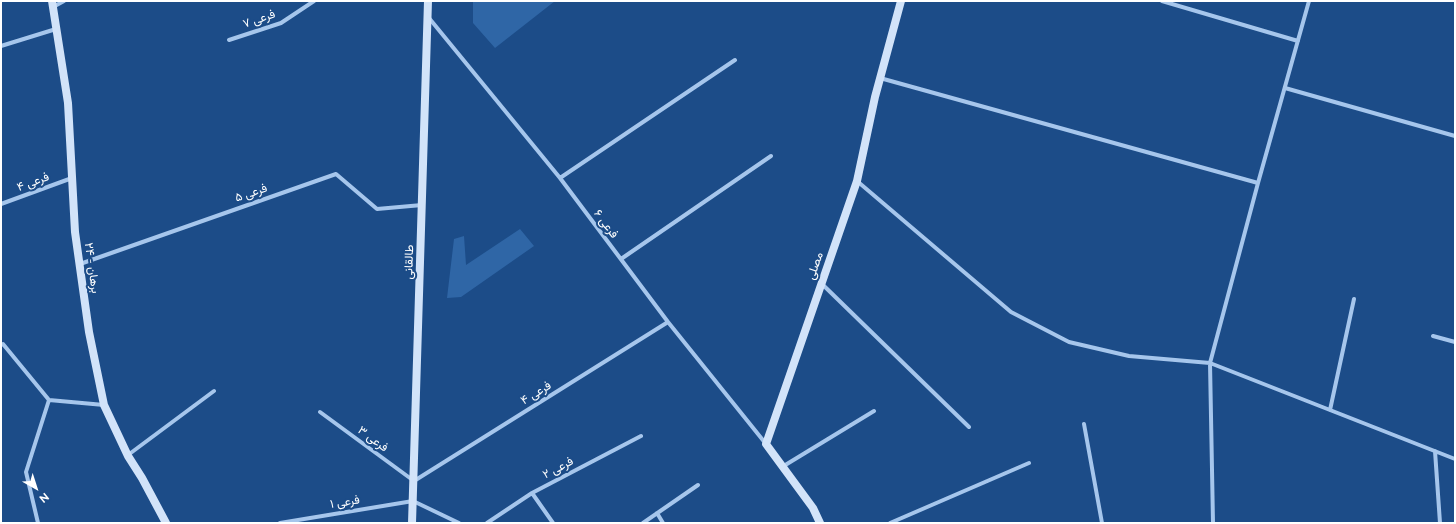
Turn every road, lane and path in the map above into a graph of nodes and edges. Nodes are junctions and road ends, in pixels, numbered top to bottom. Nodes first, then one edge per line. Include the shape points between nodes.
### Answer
1 (64, 1) edge
2 (314, 1) edge
3 (428, 1) edge
4 (901, 1) edge
5 (1162, 1) edge
6 (1309, 1) edge
7 (52, 4) edge
8 (428, 17) junction
9 (57, 29) junction
10 (229, 40) dead end
11 (1298, 41) junction
12 (1, 46) edge
13 (735, 60) dead end
14 (880, 78) junction
15 (1285, 88) junction
16 (1455, 136) edge
17 (771, 156) dead end
18 (72, 178) junction
19 (560, 178) junction
20 (857, 181) junction
21 (1258, 183) junction
22 (1, 204) edge
23 (422, 205) junction
24 (621, 259) junction
25 (79, 264) junction
26 (822, 284) junction
27 (1354, 299) dead end
28 (668, 322) junction
29 (1433, 336) dead end
30 (1455, 342) edge
31 (1, 344) edge
32 (1210, 363) junction
33 (214, 391) dead end
34 (49, 400) junction
35 (104, 405) junction
36 (1330, 410) junction
37 (874, 411) dead end
38 (320, 412) dead end
39 (1084, 424) dead end
40 (969, 427) dead end
41 (641, 436) dead end
42 (766, 444) junction
43 (1435, 451) junction
44 (128, 456) junction
45 (1455, 459) edge
46 (1029, 463) dead end
47 (782, 466) junction
48 (414, 481) junction
49 (698, 485) dead end
50 (532, 493) junction
51 (413, 501) junction
52 (657, 513) junction
53 (38, 523) edge
54 (166, 523) edge
55 (280, 523) edge
56 (412, 523) edge
57 (459, 523) edge
58 (487, 523) edge
59 (553, 523) edge
60 (643, 523) edge
61 (663, 523) edge
62 (820, 523) edge
63 (890, 523) edge
64 (1102, 523) edge
65 (1213, 523) edge
66 (1440, 523) edge

1 - 7 street
2 - 10 street, فرعی ۷ via 281,22
3 - 8 street, طالقانی
4 - 14 street, مصلی
5 - 11 street
6 - 11 street
7 - 9 street, ۲۴ - برهان
8 - 19 street, فرعی ۶
8 - 23 street, طالقانی
9 - 12 street
9 - 18 street, ۲۴ - برهان via 68,102
11 - 15 street
13 - 19 street
14 - 20 street, مصلی
14 - 21 street
15 - 16 street
15 - 21 street
17 - 24 street
18 - 22 street, فرعی ۴
18 - 25 street, ۲۴ - برهان
19 - 24 street, فرعی ۶
20 - 26 street, مصلی
20 - 32 street via 1018,316 1069,342 1129,356
21 - 32 street
23 - 25 street, فرعی ۵ via 377,209 336,174
23 - 48 street, طالقانی
24 - 28 street, فرعی ۶
25 - 35 street, ۲۴ - برهان via 89,332
26 - 40 street
26 - 42 street, مصلی
27 - 36 street
28 - 42 street, فرعی ۶
28 - 48 street, فرعی ۴
29 - 30 street
31 - 34 street
32 - 36 street
32 - 65 street
33 - 44 street
34 - 35 street
34 - 53 street via 26,472
35 - 44 street, ۲۴ - برهان
36 - 43 street
37 - 47 street
38 - 48 street, فرعی ۳
39 - 64 street
41 - 50 street, فرعی ۲
42 - 47 street
43 - 45 street
43 - 66 street
44 - 54 street, ۲۴ - برهان
46 - 63 street
47 - 62 street via 813,508
48 - 51 street, طالقانی
49 - 52 street
50 - 58 street, فرعی ۲
50 - 59 street
51 - 55 street, فرعی ۱
51 - 56 street, طالقانی
51 - 57 street
52 - 60 street
52 - 61 street

